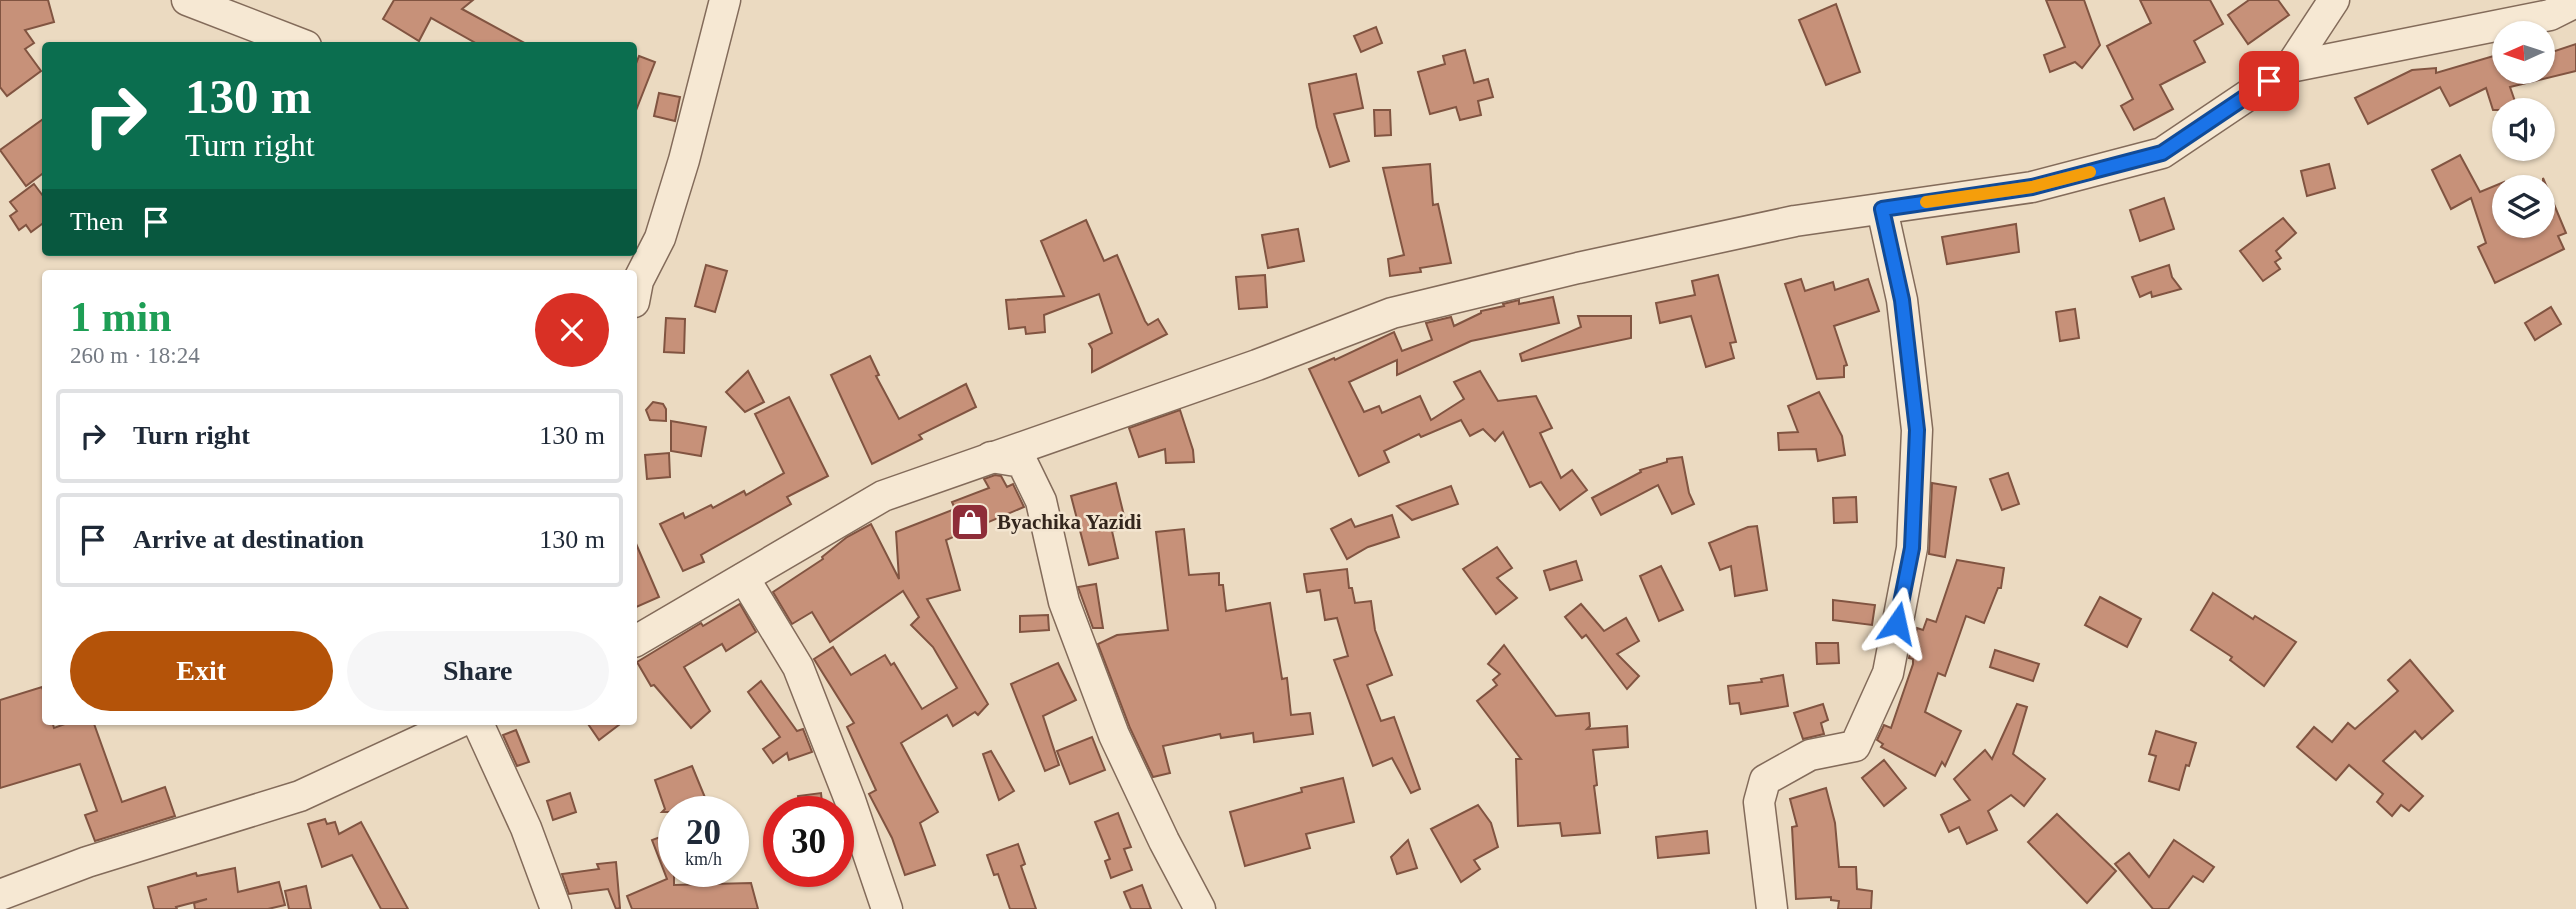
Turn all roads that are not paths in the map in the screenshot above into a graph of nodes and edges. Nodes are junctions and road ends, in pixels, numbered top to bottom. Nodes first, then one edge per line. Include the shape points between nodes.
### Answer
1 (187, 0) edge
2 (725, 0) edge
3 (2334, 0) edge
4 (2576, 2) edge
5 (296, 42) edge
6 (2290, 67) junction
7 (1882, 209) junction
8 (637, 286) edge
9 (991, 457) junction
10 (744, 578) junction
11 (637, 640) edge
12 (453, 725) edge
13 (479, 725) edge
14 (0, 895) edge
15 (544, 903) edge
16 (887, 909) edge
17 (1200, 909) edge
18 (1772, 909) edge

1 - 5 street
2 - 8 street via 676,186 660,238
3 - 6 street
4 - 6 street via 2550,15
6 - 7 street via 2162,153 2032,187
7 - 9 street via 1795,221 1392,313
7 - 18 street via 1902,300 1917,430 1912,548 1888,673 1855,746 1810,755 1766,780 1759,802
9 - 10 street via 883,496
9 - 17 street via 1022,462 1041,501 1064,602 1114,735
10 - 11 street
10 - 16 street via 797,667
12 - 14 street via 300,796 87,862
13 - 15 street via 526,828

